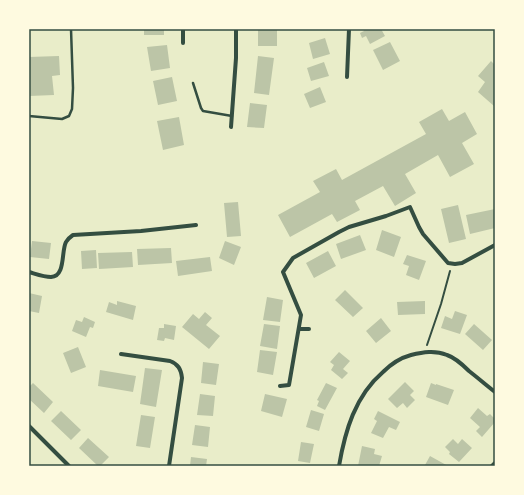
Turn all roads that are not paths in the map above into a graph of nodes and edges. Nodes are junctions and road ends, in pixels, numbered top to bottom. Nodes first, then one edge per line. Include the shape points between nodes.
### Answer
1 (71, 29) edge
2 (183, 29) edge
3 (236, 29) edge
4 (349, 29) edge
5 (184, 43) dead end
6 (347, 77) dead end
7 (193, 83) dead end
8 (29, 116) edge
9 (232, 116) junction
10 (231, 127) dead end
11 (196, 225) dead end
12 (495, 245) edge
13 (29, 272) edge
14 (299, 329) junction
15 (308, 329) dead end
16 (121, 354) dead end
17 (280, 386) dead end
18 (495, 392) edge
19 (29, 426) edge
20 (495, 463) edge
21 (69, 466) edge
22 (169, 466) edge
23 (338, 466) edge
24 (492, 466) edge

1 - 8 lane via 73,88 69,116 62,119
2 - 5 street
3 - 9 street
4 - 6 street
7 - 9 lane via 203,111
9 - 10 street
11 - 13 street via 73,235 66,242 61,269 57,274 49,277
12 - 14 street via 465,262 453,264 446,261 419,227 410,207 350,227 293,258 283,272 301,315
14 - 15 street
14 - 17 street via 289,385
16 - 22 street via 170,361 180,370 182,378
18 - 23 street via 455,359 442,353 425,352 407,356 386,368 371,383 357,404 342,446
19 - 21 street
20 - 24 street

